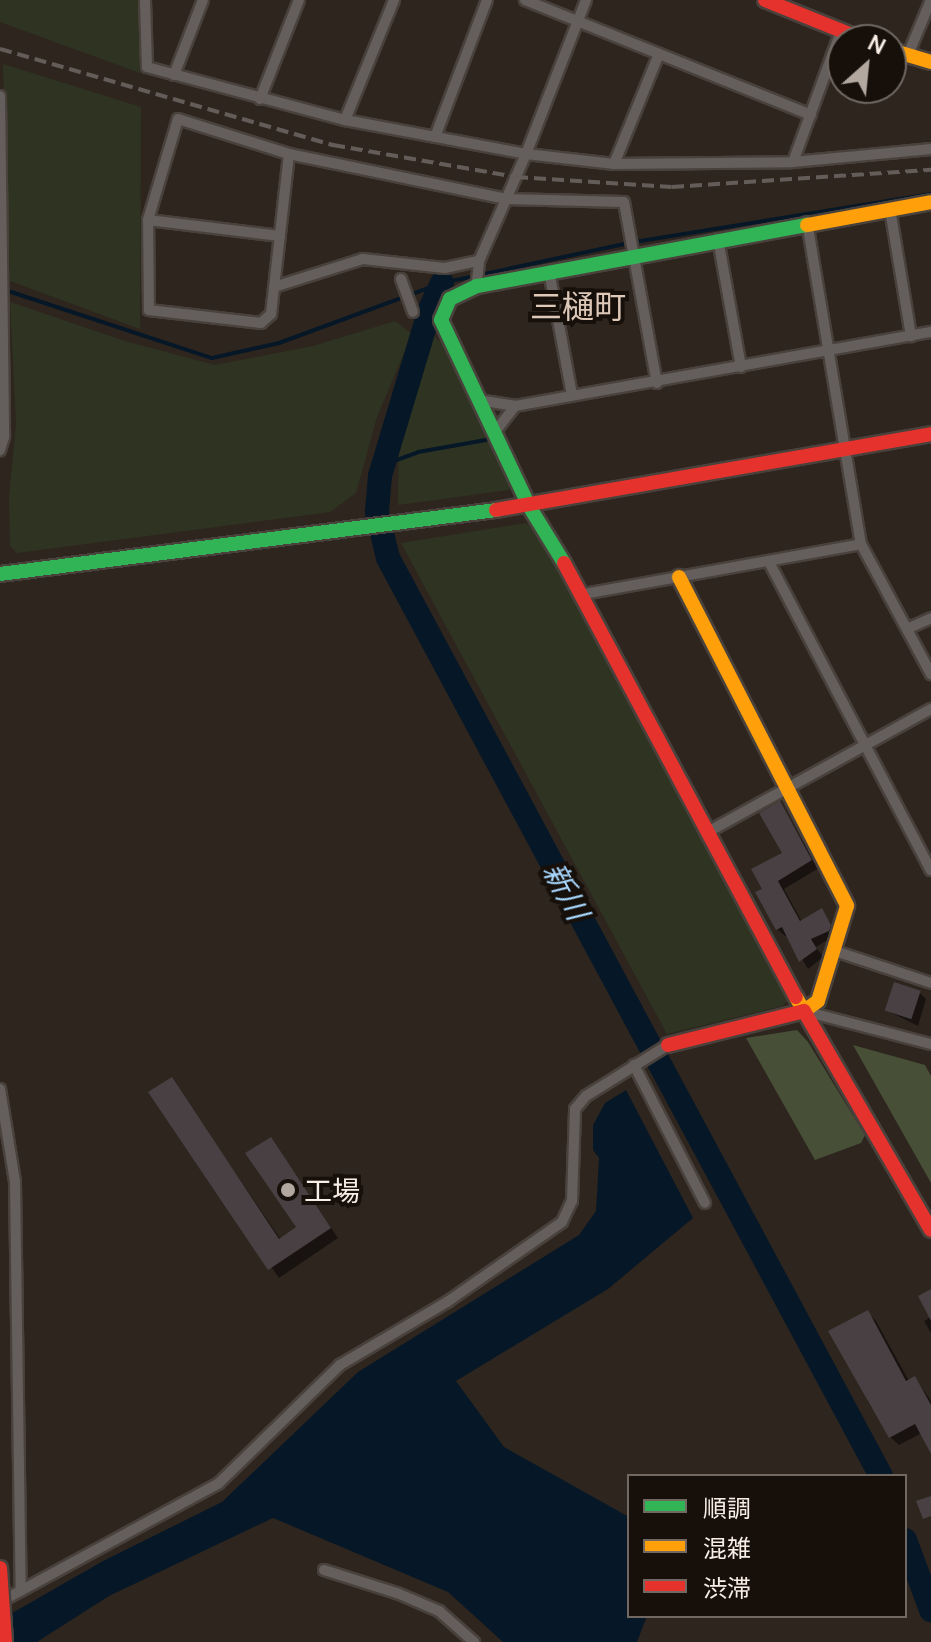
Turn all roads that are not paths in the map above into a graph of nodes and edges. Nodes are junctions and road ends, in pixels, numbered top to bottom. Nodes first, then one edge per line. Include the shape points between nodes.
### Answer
1 (145, 0) edge
2 (203, 0) edge
3 (299, 0) edge
4 (394, 0) edge
5 (487, 0) edge
6 (525, 0) edge
7 (586, 0) edge
8 (765, 0) edge
9 (931, 0) edge
10 (577, 21) junction
11 (827, 25) edge
12 (659, 54) junction
13 (907, 57) joint
14 (931, 62) edge
15 (827, 70) edge
16 (174, 75) junction
17 (0, 96) edge
18 (260, 99) junction
19 (811, 115) junction
20 (345, 120) junction
21 (435, 137) junction
22 (931, 149) edge
23 (289, 154) junction
24 (526, 154) junction
25 (793, 162) junction
26 (614, 164) junction
27 (506, 199) junction
28 (931, 202) edge
29 (890, 209) junction
30 (148, 220) junction
31 (807, 222) junction
32 (280, 236) junction
33 (718, 239) junction
34 (634, 252) junction
35 (549, 271) junction
36 (478, 274) junction
37 (401, 279) dead end
38 (274, 287) junction
39 (413, 312) dead end
40 (931, 332) edge
41 (911, 336) junction
42 (826, 351) junction
43 (741, 367) junction
44 (657, 383) junction
45 (572, 395) junction
46 (478, 400) junction
47 (515, 406) junction
48 (494, 433) junction
49 (931, 434) edge
50 (842, 449) junction
51 (0, 450) edge
52 (529, 506) junction
53 (861, 544) junction
54 (769, 562) junction
55 (0, 574) edge
56 (679, 577) junction
57 (584, 594) junction
58 (931, 618) edge
59 (909, 628) junction
60 (931, 674) edge
61 (931, 709) edge
62 (868, 744) junction
63 (789, 787) junction
64 (706, 833) junction
65 (931, 870) edge
66 (835, 951) junction
67 (931, 983) edge
68 (804, 1011) junction
69 (931, 1044) edge
70 (668, 1045) joint
71 (634, 1065) junction
72 (0, 1089) edge
73 (705, 1203) dead end
74 (931, 1230) edge
75 (0, 1568) edge
76 (324, 1570) dead end
77 (21, 1591) junction
78 (0, 1602) edge
79 (5, 1642) edge
80 (474, 1642) edge

1 - 16 street via 147,67
2 - 16 street
3 - 18 street
4 - 20 street
5 - 21 street
6 - 10 street
7 - 10 street
8 - 11 street
9 - 13 street
10 - 12 street
10 - 24 street
12 - 19 street
12 - 26 street
13 - 14 street
15 - 19 street
16 - 18 street
17 - 51 street
18 - 20 street
19 - 25 street
20 - 21 street
21 - 24 street
22 - 25 street
23 - 27 street
23 - 30 street via 178,119
23 - 32 street
24 - 26 street
24 - 27 street
25 - 26 street
27 - 34 street via 624,202
27 - 36 street
28 - 29 street
29 - 31 street
29 - 41 street
30 - 32 street
30 - 38 street via 149,310 261,323 271,314
31 - 33 street
31 - 42 street
32 - 38 street
33 - 34 street
33 - 43 street
34 - 35 street
34 - 44 street
35 - 36 street
35 - 45 street
36 - 38 street via 363,259
36 - 46 street via 450,299 441,320
37 - 39 street
40 - 41 street
41 - 42 street
42 - 43 street
42 - 50 street
43 - 44 street
44 - 45 street
45 - 47 street
46 - 47 street
46 - 48 street
47 - 48 street
48 - 52 street
49 - 50 street
50 - 52 street
50 - 53 street
52 - 55 street
52 - 57 street
53 - 54 street
53 - 59 street
54 - 56 street
54 - 62 street
56 - 57 street
56 - 63 street
57 - 64 street
58 - 59 street
59 - 60 street
61 - 62 street
62 - 63 street
62 - 65 street
63 - 64 street
63 - 66 street via 847,906
64 - 68 street
66 - 67 street
66 - 68 street via 818,1001
68 - 69 street
68 - 70 street
68 - 74 street
70 - 71 street
71 - 73 street
71 - 77 street via 575,1109 572,1201 562,1222 447,1302 340,1365 219,1483
72 - 77 street via 15,1182
75 - 79 street, bridge
76 - 80 street via 439,1611
77 - 78 street

